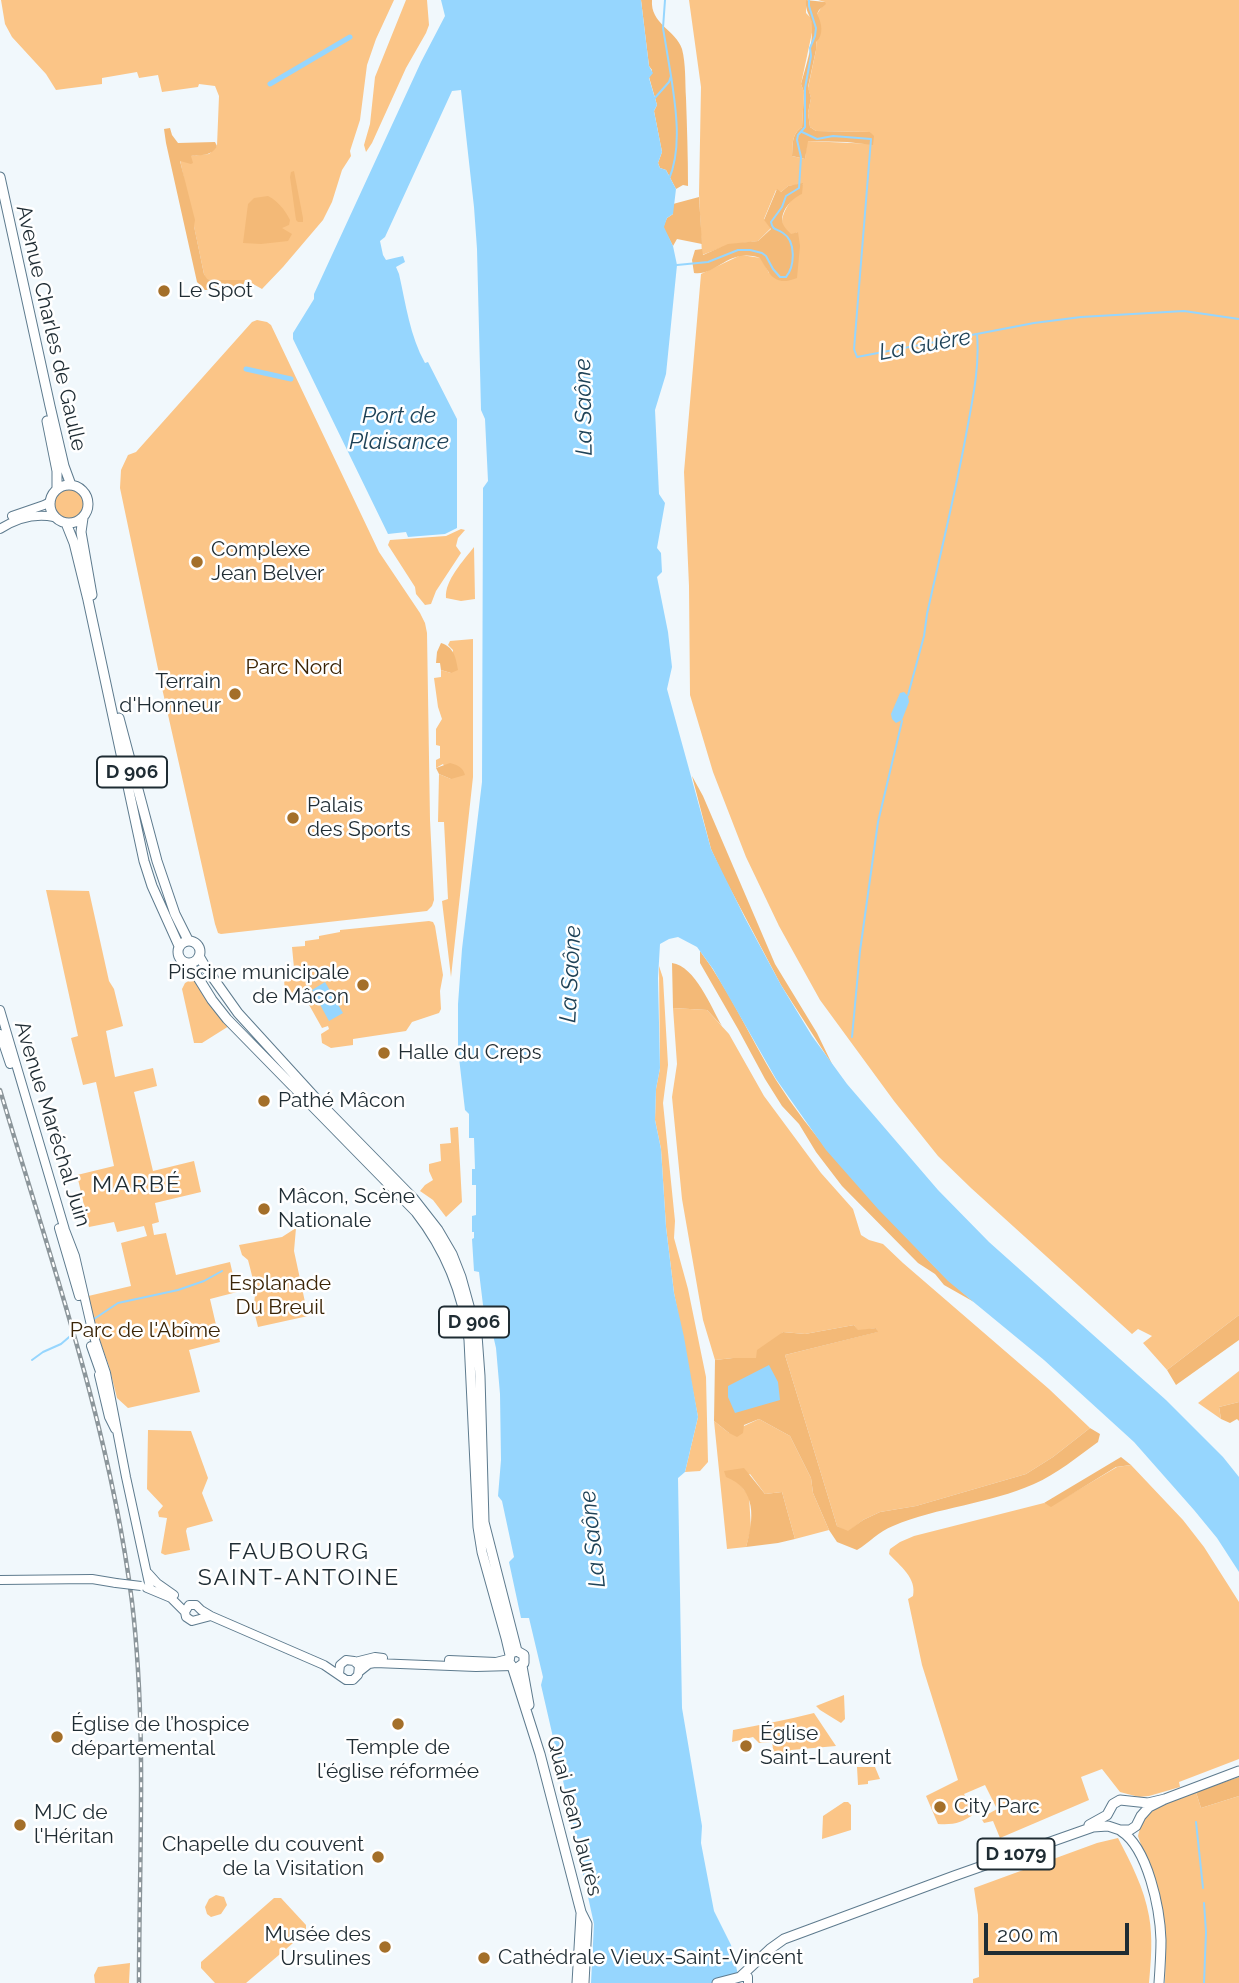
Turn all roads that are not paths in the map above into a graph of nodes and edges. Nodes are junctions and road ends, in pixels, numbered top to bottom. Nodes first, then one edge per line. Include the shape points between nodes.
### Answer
1 (0, 177) edge
2 (0, 201) edge
3 (71, 485) junction
4 (57, 488) junction
5 (50, 502) junction
6 (54, 517) junction
7 (83, 518) junction
8 (0, 523) edge
9 (66, 523) junction
10 (0, 529) edge
11 (188, 940) junction
12 (178, 946) junction
13 (199, 956) junction
14 (189, 963) junction
15 (0, 1010) edge
16 (0, 1034) edge
17 (57, 1219) junction
18 (72, 1249) junction
19 (67, 1259) junction
20 (97, 1366) junction
21 (115, 1418) junction
22 (117, 1431) junction
23 (148, 1573) junction
24 (0, 1580) edge
25 (146, 1587) junction
26 (174, 1595) junction
27 (187, 1608) junction
28 (200, 1614) junction
29 (514, 1660) junction
30 (355, 1662) junction
31 (339, 1669) junction
32 (359, 1672) junction
33 (1239, 1771) edge
34 (1165, 1799) junction
35 (1134, 1802) junction
36 (1109, 1812) junction
37 (1139, 1820) junction
38 (1117, 1829) junction
39 (1077, 1832) junction
40 (1140, 1855) junction
41 (745, 1979) edge
42 (580, 1983) edge
43 (717, 1983) edge
44 (1159, 1983) edge

1 - 3 main road, Avenue Charles de Gaulle
2 - 4 main road, Avenue Charles de Gaulle via 52,444
3 - 4 main road
3 - 7 main road via 88,498
4 - 5 main road
5 - 6 main road
5 - 8 main road
6 - 9 main road
6 - 10 main road via 27,517
7 - 9 main road
7 - 11 main road, D 906 via 81,532 115,705 169,898
9 - 12 main road, D 906 via 77,555 144,861
11 - 12 main road
11 - 13 main road via 199,946
12 - 14 main road via 179,958
13 - 14 main road
13 - 29 main road, D 906 via 237,1013 424,1211 455,1261 478,1343 486,1533
14 - 29 main road, D 906 via 227,1019 406,1201 445,1257 469,1340 482,1552
15 - 18 main road, Avenue Maréchal Juin
16 - 17 main road, Avenue Maréchal Juin
17 - 18 main road, Avenue Maréchal Juin
17 - 19 main road, Avenue Maréchal Juin
18 - 19 main road, Avenue Maréchal Juin
18 - 21 main road, Avenue Maréchal Juin
19 - 20 main road, Avenue Maréchal Juin
20 - 21 main road, Avenue Maréchal Juin
20 - 22 main road via 109,1417
21 - 22 main road
22 - 23 main road
23 - 25 main road
23 - 26 main road
24 - 25 main road, bridge via 92,1579
25 - 26 main road
25 - 27 main road
26 - 27 main road
27 - 28 main road via 196,1605
27 - 28 main road via 190,1620
28 - 31 main road
29 - 30 main road via 374,1657
29 - 32 main road via 476,1667 375,1662
29 - 42 main road, Quai Jean Jaurès / D 906 via 581,1917 587,1924
30 - 31 main road via 346,1660
30 - 32 main road
31 - 32 main road via 344,1679 351,1681
33 - 34 main road
34 - 35 main road
34 - 37 main road via 1149,1807
35 - 36 main road via 1121,1800
35 - 37 main road
36 - 38 main road
36 - 39 main road, D 1079
37 - 38 main road via 1130,1830
37 - 40 main road
38 - 39 main road, D 1079 via 1100,1826
38 - 40 main road via 1130,1838
39 - 41 main road, D 1079 via 784,1939 769,1949
40 - 44 main road via 1160,1924
41 - 43 main road, D 1079

